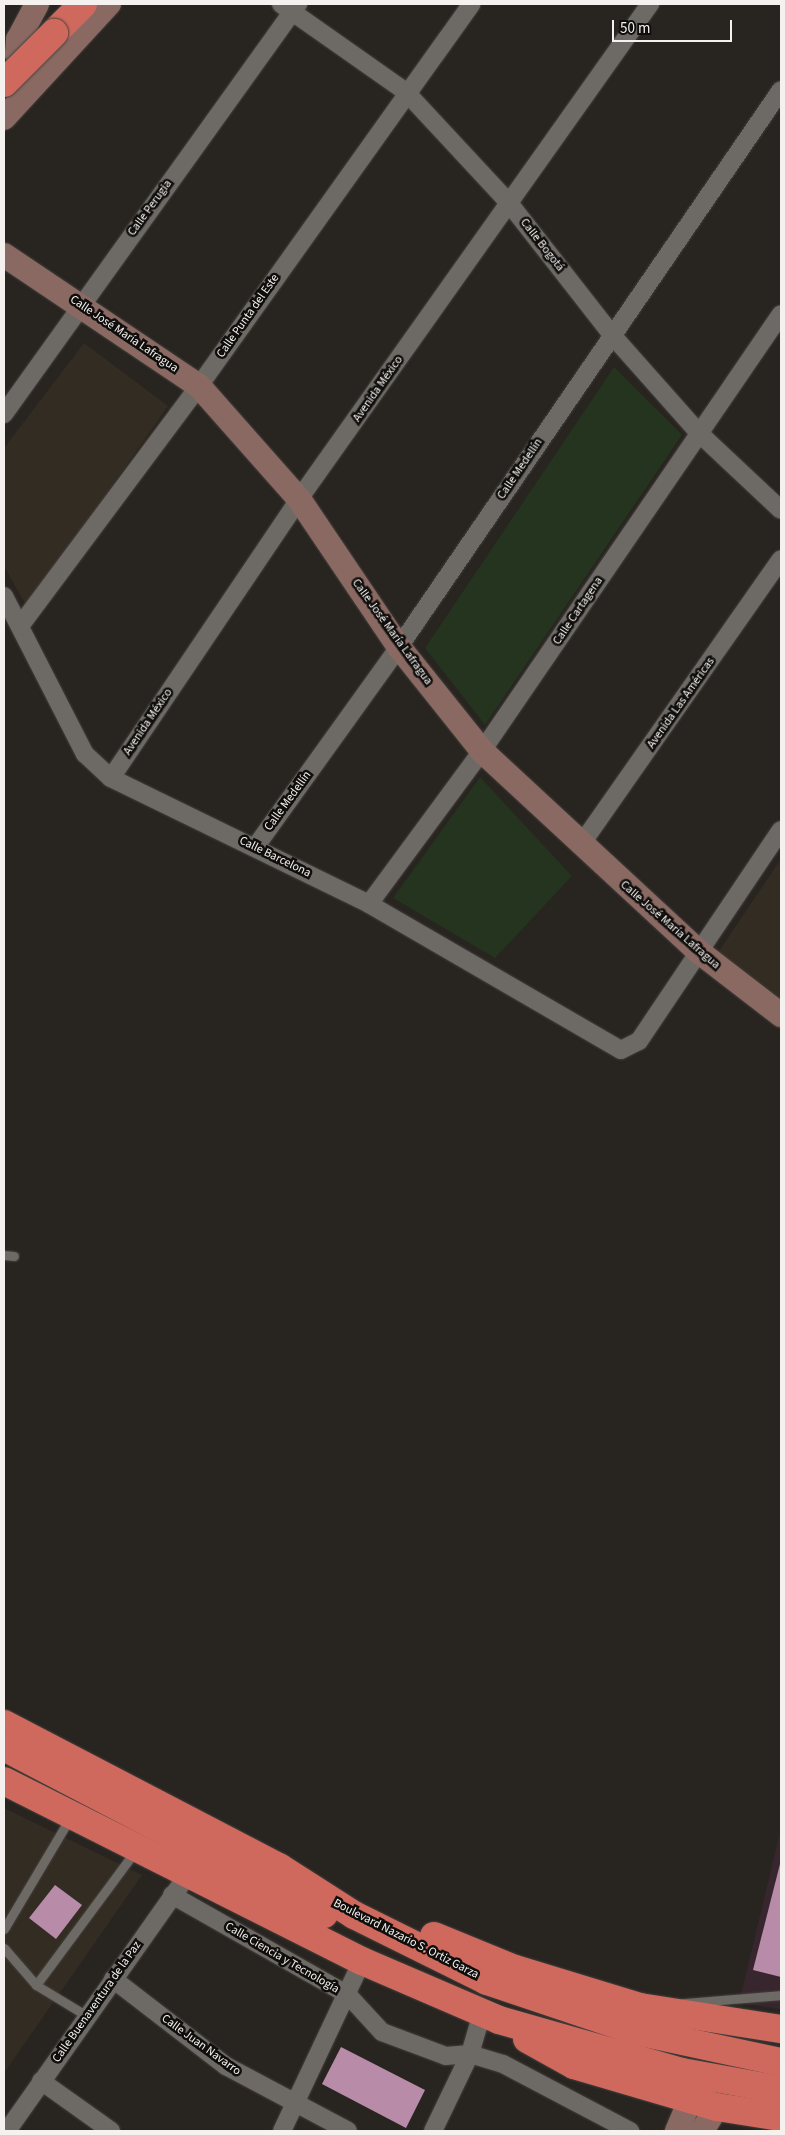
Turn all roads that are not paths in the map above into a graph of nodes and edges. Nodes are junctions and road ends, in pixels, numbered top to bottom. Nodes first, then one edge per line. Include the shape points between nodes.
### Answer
1 (83, 4) edge
2 (109, 4) edge
3 (471, 4) edge
4 (650, 4) edge
5 (290, 6) edge
6 (46, 13) edge
7 (4, 34) edge
8 (82, 34) junction
9 (4, 59) edge
10 (4, 82) edge
11 (781, 90) edge
12 (405, 91) junction
13 (4, 118) edge
14 (509, 203) junction
15 (4, 255) edge
16 (81, 304) junction
17 (781, 314) edge
18 (612, 335) junction
19 (199, 386) junction
20 (4, 414) edge
21 (699, 433) junction
22 (299, 499) junction
23 (781, 510) edge
24 (781, 559) edge
25 (4, 596) edge
26 (20, 626) junction
27 (399, 646) junction
28 (482, 751) junction
29 (111, 778) junction
30 (781, 830) edge
31 (256, 846) junction
32 (580, 846) junction
33 (369, 904) junction
34 (698, 951) junction
35 (781, 1015) edge
36 (4, 1255) edge
37 (14, 1256) dead end
38 (4, 1724) edge
39 (4, 1747) edge
40 (4, 1781) edge
41 (71, 1816) junction
42 (137, 1848) junction
43 (279, 1867) junction
44 (189, 1873) junction
45 (172, 1895) junction
46 (4, 1929) edge
47 (4, 1948) edge
48 (362, 1961) junction
49 (113, 1979) junction
50 (487, 1981) junction
51 (36, 1985) junction
52 (348, 1995) junction
53 (781, 1995) edge
54 (640, 2007) junction
55 (87, 2016) junction
56 (490, 2016) junction
57 (781, 2029) edge
58 (470, 2054) junction
59 (781, 2062) edge
60 (42, 2081) junction
61 (781, 2090) edge
62 (690, 2100) junction
63 (296, 2106) junction
64 (716, 2107) junction
65 (781, 2117) edge
66 (7, 2131) edge
67 (111, 2131) edge
68 (282, 2131) edge
69 (348, 2131) edge
70 (433, 2131) edge
71 (630, 2131) edge
72 (677, 2131) edge
73 (702, 2131) edge

1 - 6 highway
2 - 8 main road
3 - 12 street, Calle Punta del Este
4 - 14 street, Avenida México
5 - 12 street, Calle Bogotá
5 - 16 street, Calle Perugia
6 - 7 main road
6 - 8 main road via 18,38 17,54 25,61 48,60
6 - 9 highway
6 - 10 highway, bridge
8 - 13 main road
11 - 18 street, Calle Medellín
12 - 14 street, Calle Bogotá
12 - 19 street, Calle Punta del Este
14 - 18 street, Calle Bogotá
14 - 22 street, Avenida México
15 - 16 main road, Calle José María Lafragua
16 - 19 main road, Calle José María Lafragua
16 - 20 street, Calle Perugia
17 - 21 street, Calle Cartagena
18 - 21 street, Calle Bogotá
18 - 27 street, Calle Medellín
19 - 22 main road, Calle José María Lafragua
19 - 26 street, Calle Punta del Este
21 - 23 street, Calle Bogotá
21 - 28 street, Calle Cartagena
22 - 27 main road, Calle José María Lafragua
22 - 29 street, Avenida México
24 - 32 street, Avenida Las Américas
25 - 26 street, Calle Barcelona
26 - 29 street, Calle Barcelona via 86,754
27 - 28 main road, Calle José María Lafragua
27 - 31 street, Calle Medellín
28 - 32 main road, Calle José María Lafragua
28 - 33 street, Calle Cartagena
29 - 31 street, Calle Barcelona
30 - 34 street
31 - 33 street, Calle Barcelona
32 - 34 main road, Calle José María Lafragua
33 - 34 street, Calle Barcelona via 621,1050 639,1041
34 - 35 main road, Calle José María Lafragua
36 - 37 lane
38 - 43 highway, Boulevard Nazario S. Ortiz Garza
39 - 50 highway via 239,1872 418,1960
40 - 41 highway
41 - 42 highway
41 - 46 lane
42 - 44 highway
42 - 51 lane
43 - 50 highway, Boulevard Nazario S. Ortiz Garza via 354,1915
43 - 54 highway via 516,1970
44 - 45 street, Calle Buenaventura de la Paz
44 - 48 highway
45 - 49 street, Calle Buenaventura de la Paz
45 - 52 street, Calle Ciencia y Tecnología
47 - 51 lane
48 - 52 street
48 - 56 highway
49 - 55 street, Calle Buenaventura de la Paz
49 - 63 street, Calle Juan Navarro via 226,2066
50 - 59 highway, Boulevard Nazario S. Ortiz Garza via 688,2044
51 - 55 lane
52 - 58 street, Calle Ciencia y Tecnología via 382,2032 446,2056
52 - 63 street
53 - 54 lane
54 - 57 highway
55 - 60 street, Calle Buenaventura de la Paz
56 - 58 street
56 - 61 highway via 682,2072
56 - 62 highway via 574,2065
58 - 70 street
58 - 71 street, Calle Ciencia y Tecnología via 527,2074
60 - 66 street, Calle Buenaventura de la Paz
60 - 67 street
62 - 64 highway
62 - 72 main road
63 - 68 street
63 - 69 street, Calle Juan Navarro
64 - 65 highway
64 - 73 main road

